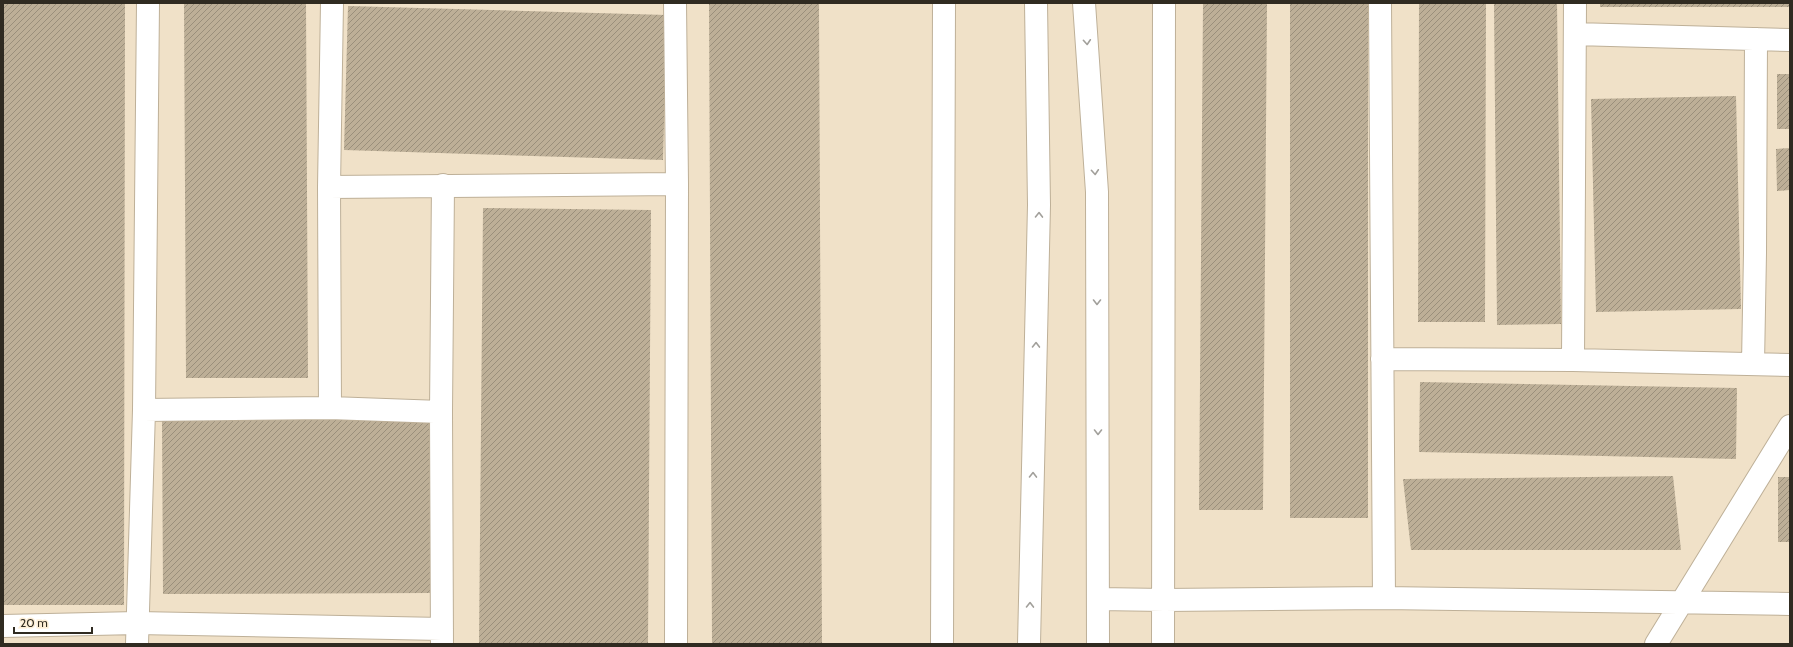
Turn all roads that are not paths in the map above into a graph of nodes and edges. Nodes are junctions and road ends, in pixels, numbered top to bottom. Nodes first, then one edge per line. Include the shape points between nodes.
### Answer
1 (148, 3) edge
2 (332, 3) edge
3 (675, 3) edge
4 (944, 3) edge
5 (1036, 3) edge
6 (1084, 3) edge
7 (1164, 3) edge
8 (1380, 3) edge
9 (1575, 3) edge
10 (1575, 34) junction
11 (1756, 39) junction
12 (1790, 40) edge
13 (677, 184) junction
14 (443, 185) junction
15 (329, 187) junction
16 (1382, 359) junction
17 (1573, 360) junction
18 (1753, 364) junction
19 (1790, 365) edge
20 (330, 408) junction
21 (144, 410) junction
22 (441, 412) junction
23 (1790, 426) edge
24 (1384, 598) junction
25 (1099, 599) junction
26 (1164, 600) junction
27 (1681, 603) junction
28 (1790, 604) edge
29 (3, 626) edge
30 (137, 634) edge
31 (442, 636) edge
32 (676, 644) edge
33 (942, 644) edge
34 (1029, 644) edge
35 (1098, 644) edge
36 (1163, 644) edge
37 (1656, 644) edge

1 - 21 street
2 - 15 street
3 - 13 street
4 - 33 street
34 -> 5 street via 1039,205
6 -> 25 street via 1097,192
7 - 26 street
8 - 16 street
9 - 10 street
10 - 11 street
10 - 17 street
11 - 12 street
11 - 18 street
13 - 14 street
13 - 32 street
14 - 15 street
14 - 22 street
15 - 20 street
16 - 17 street
16 - 24 street
17 - 18 street
18 - 19 street
20 - 21 street
20 - 22 street
21 - 30 street
22 - 31 street
23 - 27 street
24 - 26 street
24 - 27 street
25 - 26 street
25 - 35 street
26 - 36 street
27 - 28 street
27 - 37 street
29 - 30 street
30 - 31 street

